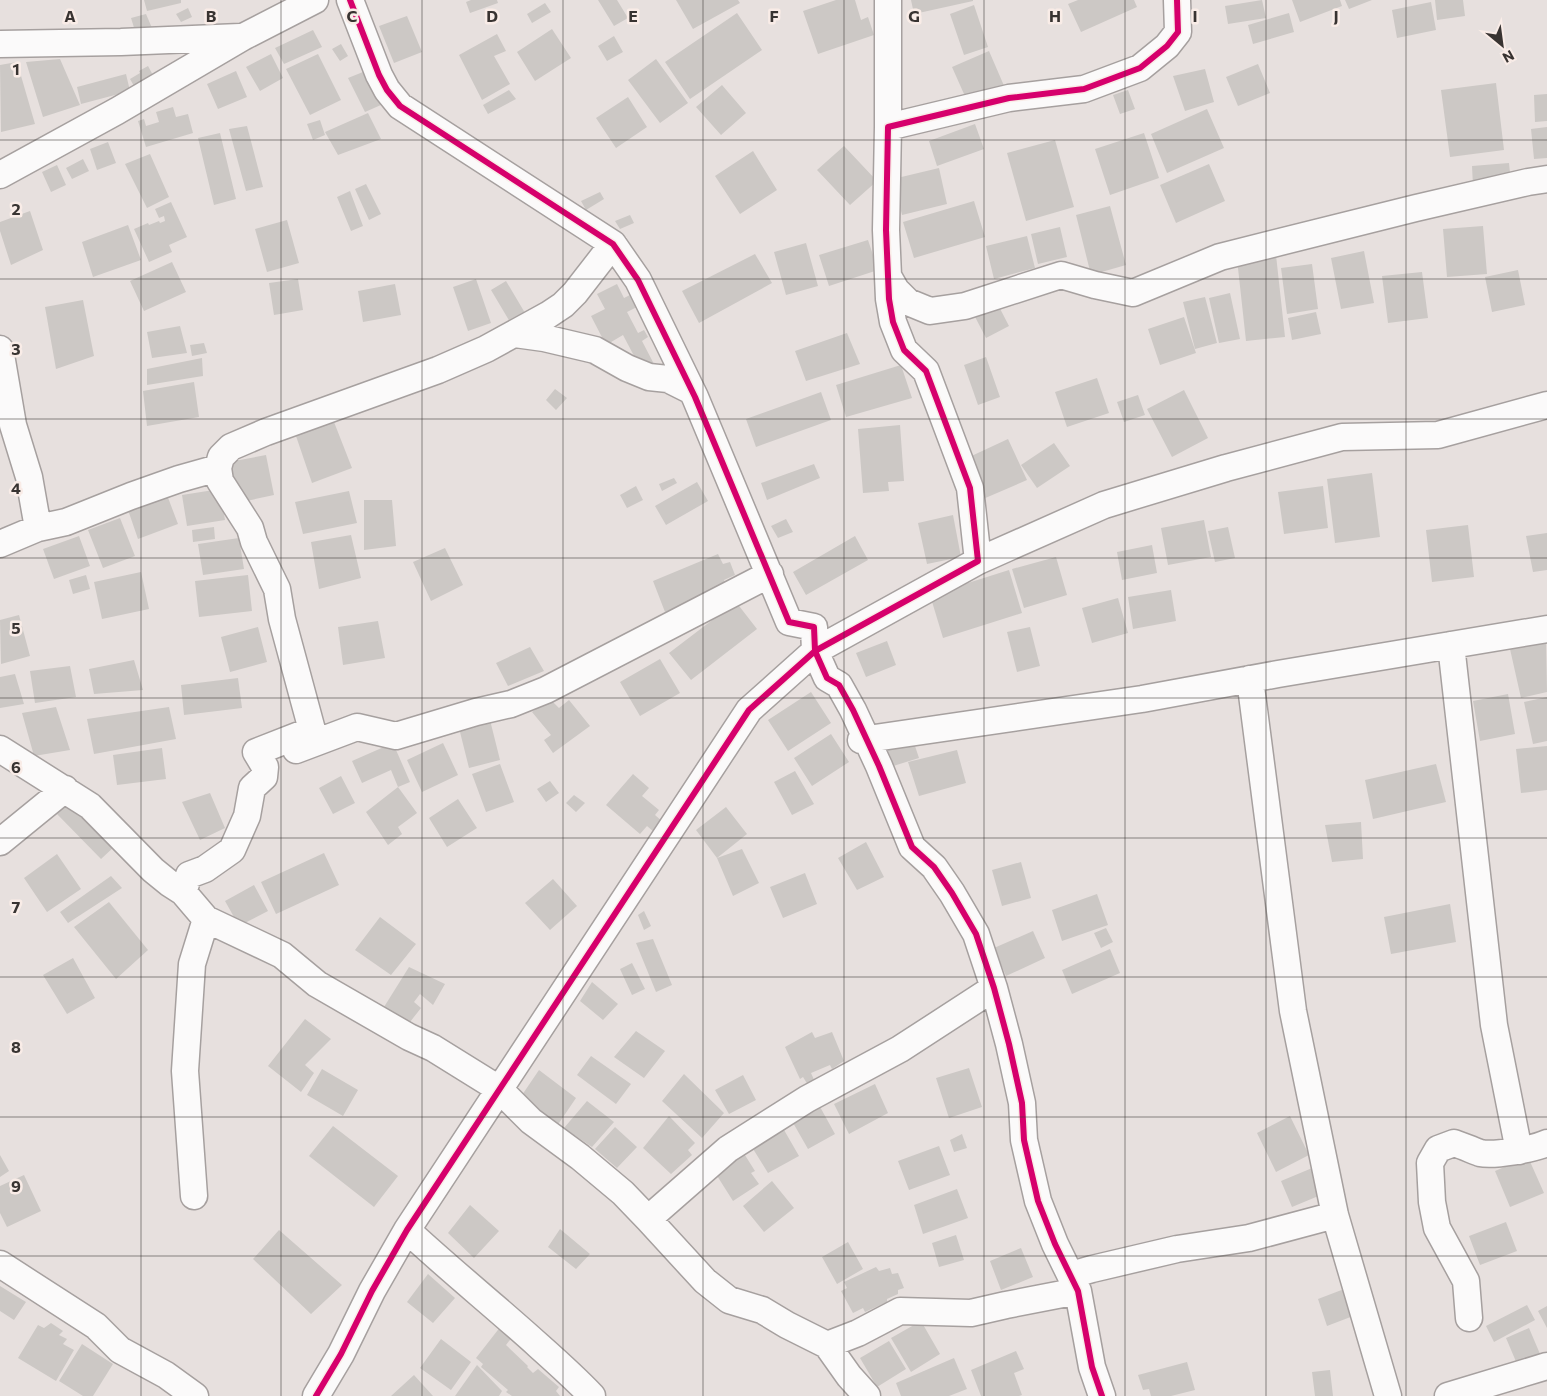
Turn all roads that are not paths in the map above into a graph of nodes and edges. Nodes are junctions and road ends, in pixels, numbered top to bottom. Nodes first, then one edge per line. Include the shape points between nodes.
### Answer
1 (315, 0) edge
2 (350, 0) edge
3 (888, 0) edge
4 (1178, 0) edge
5 (243, 37) junction
6 (0, 44) edge
7 (888, 127) junction
8 (0, 175) edge
9 (1547, 179) edge
10 (614, 244) junction
11 (888, 276) junction
12 (515, 334) junction
13 (0, 349) edge
14 (692, 391) junction
15 (1547, 405) edge
16 (218, 468) junction
17 (38, 528) junction
18 (0, 544) edge
19 (978, 561) junction
20 (770, 574) junction
21 (1547, 629) edge
22 (1451, 645) junction
23 (815, 651) junction
24 (1250, 679) junction
25 (861, 732) junction
26 (0, 749) edge
27 (265, 766) junction
28 (65, 789) junction
29 (0, 842) edge
30 (183, 892) junction
31 (206, 919) junction
32 (994, 988) junction
33 (499, 1090) junction
34 (1547, 1143) edge
35 (1518, 1151) junction
36 (194, 1196) dead end
37 (1335, 1215) junction
38 (648, 1219) junction
39 (407, 1230) junction
40 (0, 1264) edge
41 (1074, 1283) junction
42 (1469, 1318) dead end
43 (827, 1345) junction
44 (1547, 1366) edge
45 (580, 1391) edge
46 (195, 1396) edge
47 (316, 1396) edge
48 (867, 1396) edge
49 (1102, 1396) edge
50 (1388, 1396) edge
51 (1448, 1396) edge

1 - 5 street
2 - 10 street via 379,75 400,106
3 - 7 street
4 - 7 street via 1178,32 1167,46 1140,68 1084,89 1009,98
5 - 6 street
5 - 8 street
7 - 11 street
9 - 11 street via 1220,257 1133,293 1061,275 965,306 930,311 908,302
10 - 12 street via 563,305
10 - 14 street via 638,280
11 - 19 street via 893,322 900,341 904,350 926,371 970,488
12 - 14 street via 595,350 649,377 668,379
12 - 16 street via 438,370 231,447 221,457
13 - 17 street via 13,425
14 - 20 street
15 - 19 street via 1438,435 1342,437 1226,468 1104,506
16 - 17 street via 130,496 66,522
16 - 27 street via 220,481 250,528 277,590 312,730 256,752
17 - 18 street
19 - 23 street
20 - 23 street via 789,622 814,627
20 - 27 street via 546,690 511,704 396,736 357,727 281,755
21 - 22 street
22 - 24 street
22 - 35 street via 1494,1025
23 - 25 street via 827,678 839,684
23 - 33 street via 749,710
24 - 25 street via 1142,699
24 - 37 street via 1292,1011
25 - 32 street via 879,766 912,847 934,867 976,934
26 - 28 street
27 - 30 street via 264,777 252,788 247,816 232,850 205,869 189,875
28 - 29 street
28 - 30 street via 90,806 153,870
30 - 31 street
31 - 33 street via 282,955 317,984 433,1048
31 - 36 street via 192,964 185,1070
32 - 38 street via 900,1049 807,1099 728,1149
32 - 41 street via 1022,1103 1024,1140 1038,1200
33 - 38 street via 531,1121 623,1193
33 - 39 street
34 - 35 street
35 - 42 street via 1482,1153 1454,1143 1438,1149 1430,1163 1437,1228 1466,1281
37 - 41 street via 1249,1238 1177,1249
37 - 50 street
38 - 43 street via 705,1281 729,1300 762,1310
39 - 45 street via 515,1324
39 - 47 street
40 - 46 street via 96,1326 120,1350 166,1375
41 - 43 street via 971,1313 900,1311
41 - 49 street via 1092,1367
43 - 48 street via 848,1376
44 - 51 street

